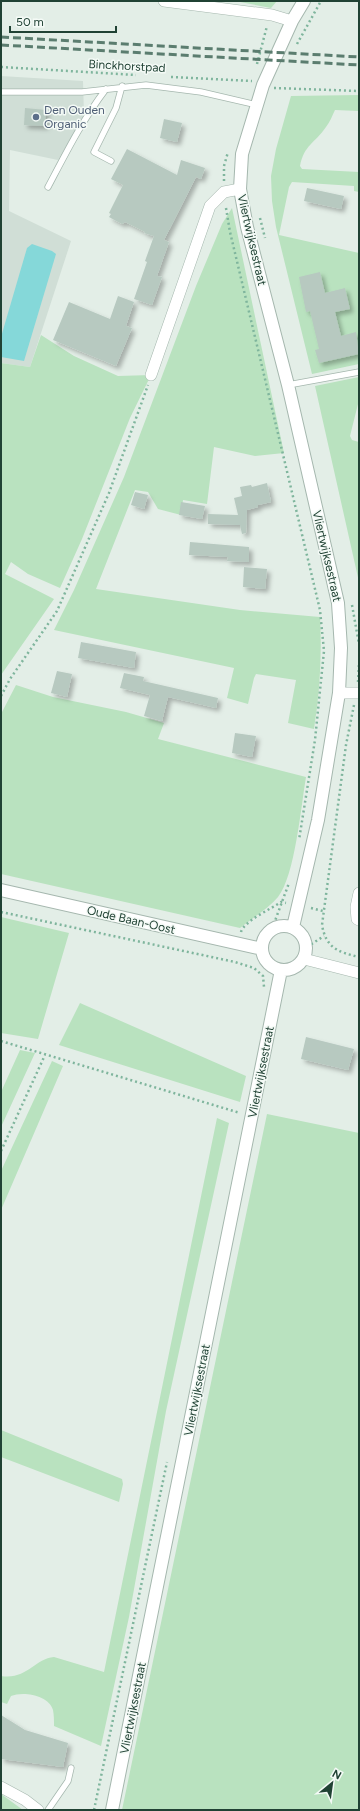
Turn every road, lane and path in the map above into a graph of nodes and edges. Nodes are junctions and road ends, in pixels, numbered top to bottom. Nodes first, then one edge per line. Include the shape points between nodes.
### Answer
1 (164, 1) edge
2 (304, 1) edge
3 (321, 1) edge
4 (272, 15) junction
5 (292, 21) junction
6 (296, 47) dead end
7 (1, 67) edge
8 (256, 67) dead end
9 (254, 74) dead end
10 (140, 75) dead end
11 (164, 77) dead end
12 (252, 81) junction
13 (280, 82) dead end
14 (122, 86) junction
15 (106, 89) junction
16 (359, 91) edge
17 (1, 92) edge
18 (244, 102) junction
19 (256, 105) junction
20 (231, 145) dead end
21 (111, 161) dead end
22 (48, 187) dead end
23 (240, 189) junction
24 (224, 192) junction
25 (260, 216) dead end
26 (265, 239) dead end
27 (359, 372) edge
28 (151, 375) joint
29 (288, 385) junction
30 (351, 599) dead end
31 (359, 644) edge
32 (359, 662) edge
33 (339, 693) junction
34 (358, 693) edge
35 (1, 696) edge
36 (298, 841) dead end
37 (291, 878) dead end
38 (1, 890) edge
39 (359, 893) edge
40 (281, 902) junction
41 (1, 912) edge
42 (359, 920) edge
43 (293, 927) junction
44 (272, 929) junction
45 (324, 936) junction
46 (239, 945) junction
47 (307, 946) junction
48 (262, 949) junction
49 (359, 957) edge
50 (304, 959) junction
51 (281, 970) junction
52 (359, 973) edge
53 (1, 1041) edge
54 (45, 1055) junction
55 (252, 1116) junction
56 (1, 1151) edge
57 (71, 1768) dead end
58 (1, 1787) edge
59 (38, 1810) edge
60 (48, 1810) edge
61 (112, 1810) edge

1 - 4 street
2 - 5 street, Vliertwijksestraat
3 - 6 path
4 - 5 street
4 - 8 path
5 - 19 street, Vliertwijksestraat via 273,60
7 - 10 path, Binckhorstpad
9 - 12 path
11 - 12 path, Binckhorstpad
12 - 18 path
13 - 16 path via 276,90
14 - 15 lane
14 - 18 lane via 146,85 201,92
14 - 21 lane via 116,108 94,152
15 - 17 lane via 82,92
15 - 22 lane via 92,107
18 - 19 lane
19 - 23 street, Vliertwijksestraat via 242,154
20 - 24 path, Vliertwijksestraat via 224,166
23 - 24 street, Vliertwijksestraat
23 - 29 street, Vliertwijksestraat via 247,227
24 - 28 street, Vliertwijksestraat via 210,206
24 - 36 path, Vliertwijksestraat via 230,232 320,610 324,651 315,740
25 - 26 path, Vliertwijksestraat
27 - 29 lane
28 - 35 path via 109,493 56,611 10,678
29 - 33 street, Vliertwijksestraat via 338,603 341,648
30 - 31 path, Vliertwijksestraat
32 - 34 path
33 - 34 street
33 - 43 street, Vliertwijksestraat via 318,820
34 - 45 path via 346,745 323,911
37 - 40 path
38 - 46 street, Oude Baan-Oost
39 - 42 street via 356,907
40 - 44 path
40 - 46 path via 243,927
41 - 46 path, Oude Baan-Oost via 235,962
43 - 44 street via 286,925
43 - 47 street via 303,935
44 - 48 street via 263,941
45 - 47 path
45 - 49 path via 336,950
46 - 48 street, Oude Baan-Oost
47 - 50 street
48 - 51 street via 264,959
50 - 51 street via 294,968
50 - 52 street
51 - 55 street, Vliertwijksestraat
53 - 54 path
54 - 55 path
54 - 56 path
55 - 61 street, Vliertwijksestraat
57 - 60 lane via 68,1781
58 - 59 street

